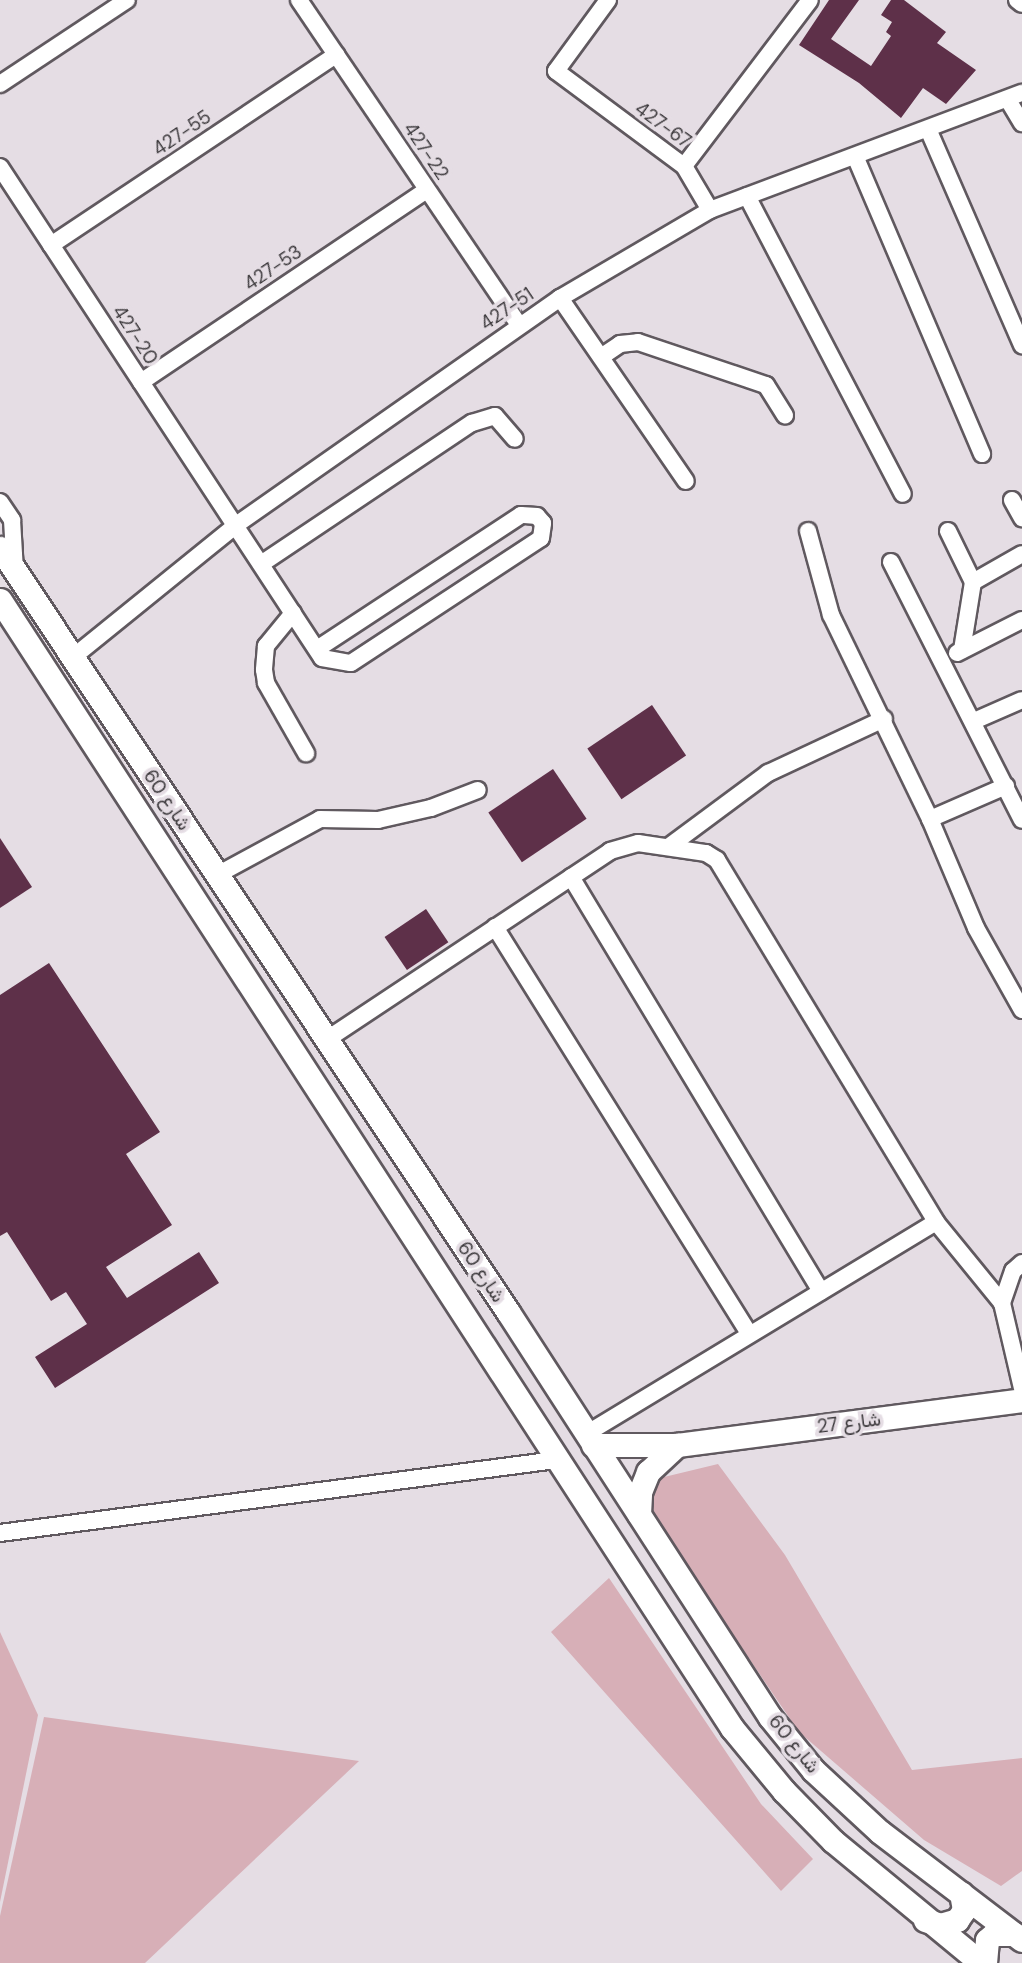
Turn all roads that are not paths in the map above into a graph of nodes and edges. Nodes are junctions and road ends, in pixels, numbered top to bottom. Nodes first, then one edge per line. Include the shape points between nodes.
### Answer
1 (127, 0) edge
2 (299, 0) edge
3 (608, 0) edge
4 (810, 0) edge
5 (1017, 0) edge
6 (1022, 4) edge
7 (336, 55) junction
8 (0, 84) edge
9 (1015, 96) edge
10 (1022, 123) edge
11 (928, 129) junction
12 (855, 156) junction
13 (684, 166) junction
14 (0, 167) edge
15 (427, 190) junction
16 (747, 196) junction
17 (710, 210) junction
18 (51, 245) junction
19 (560, 298) junction
20 (519, 325) junction
21 (1022, 345) edge
22 (601, 357) junction
23 (141, 382) junction
24 (785, 416) dead end
25 (515, 439) dead end
26 (982, 454) dead end
27 (686, 481) dead end
28 (903, 494) dead end
29 (1012, 500) dead end
30 (0, 502) edge
31 (1022, 518) edge
32 (236, 525) junction
33 (808, 531) dead end
34 (948, 531) dead end
35 (0, 548) edge
36 (1022, 554) edge
37 (891, 562) dead end
38 (261, 564) junction
39 (15, 571) junction
40 (973, 582) junction
41 (0, 600) edge
42 (293, 613) junction
43 (1022, 620) edge
44 (317, 649) junction
45 (962, 650) junction
46 (72, 658) junction
47 (942, 660) junction
48 (1022, 700) edge
49 (884, 719) junction
50 (974, 721) junction
51 (306, 753) dead end
52 (1006, 786) junction
53 (478, 790) dead end
54 (930, 819) junction
55 (1022, 820) edge
56 (671, 845) junction
57 (217, 875) junction
58 (570, 877) junction
59 (495, 927) junction
60 (1022, 1010) edge
61 (326, 1040) junction
62 (936, 1223) junction
63 (1022, 1262) edge
64 (821, 1292) junction
65 (1002, 1303) junction
66 (749, 1334) junction
67 (1022, 1388) edge
68 (1022, 1400) edge
69 (590, 1439) junction
70 (677, 1446) junction
71 (556, 1460) junction
72 (639, 1514) junction
73 (0, 1533) edge
74 (961, 1893) junction
75 (925, 1920) junction
76 (1018, 1937) edge
77 (983, 1963) edge

1 - 8 street
2 - 7 street, 427-22
3 - 13 street, 427-67 via 556,71
4 - 13 street, 427-67
5 - 6 street
7 - 15 street, 427-22
7 - 18 street, 427-55
9 - 10 street
9 - 11 street, 427-51
11 - 12 street, 427-51
11 - 21 street
12 - 16 street, 427-51
12 - 26 street
13 - 17 street
14 - 18 street, 427-20
15 - 20 street, 427-22
15 - 23 street, 427-53
16 - 17 street, 427-51
16 - 28 street
17 - 19 street, 427-51
18 - 23 street, 427-20
19 - 20 street, 427-51
19 - 22 street
20 - 32 street, 427-51
22 - 24 street via 620,344 638,342 765,386
22 - 27 street
23 - 32 street, 427-20
25 - 38 street via 495,416 471,422
29 - 31 street
30 - 39 street via 12,520
32 - 38 street, 427-20
32 - 46 street, 427-51
33 - 49 street via 831,615
34 - 40 street
35 - 39 street, شارع 60
36 - 40 street
37 - 47 street
38 - 42 street, 427-20
39 - 46 street, شارع 60
40 - 45 street
41 - 71 street, شارع 60
42 - 44 street, 427-20
42 - 51 street via 267,646 264,670 266,683
43 - 45 street
44 - 44 street via 331,662 351,663 541,538 543,523 537,516 521,515
45 - 47 street
46 - 57 street, شارع 60
47 - 50 street
48 - 50 street
49 - 54 street
49 - 56 street via 768,773
50 - 52 street
52 - 54 street
52 - 55 street
53 - 57 street via 431,808 378,820 320,819
54 - 60 street via 976,928
56 - 58 street via 625,845
56 - 62 street via 695,849 717,860
57 - 61 street, شارع 60
58 - 59 street
58 - 64 street
59 - 61 street
59 - 66 street
61 - 69 street, شارع 60
62 - 64 street
62 - 65 street
63 - 65 street via 1013,1271
64 - 66 street
65 - 67 street
66 - 69 street
68 - 70 street, شارع 27
69 - 70 street, شارع 27
69 - 72 street, شارع 60
70 - 72 street via 648,1472 640,1492
71 - 73 street
71 - 75 street, شارع 60 via 732,1728 833,1841
72 - 74 street, شارع 60 via 770,1717 813,1770 880,1832
74 - 75 street via 964,1910 957,1920 940,1925
74 - 76 street, شارع 60
75 - 77 street, شارع 60
76 - 77 street via 994,1934 987,1940

